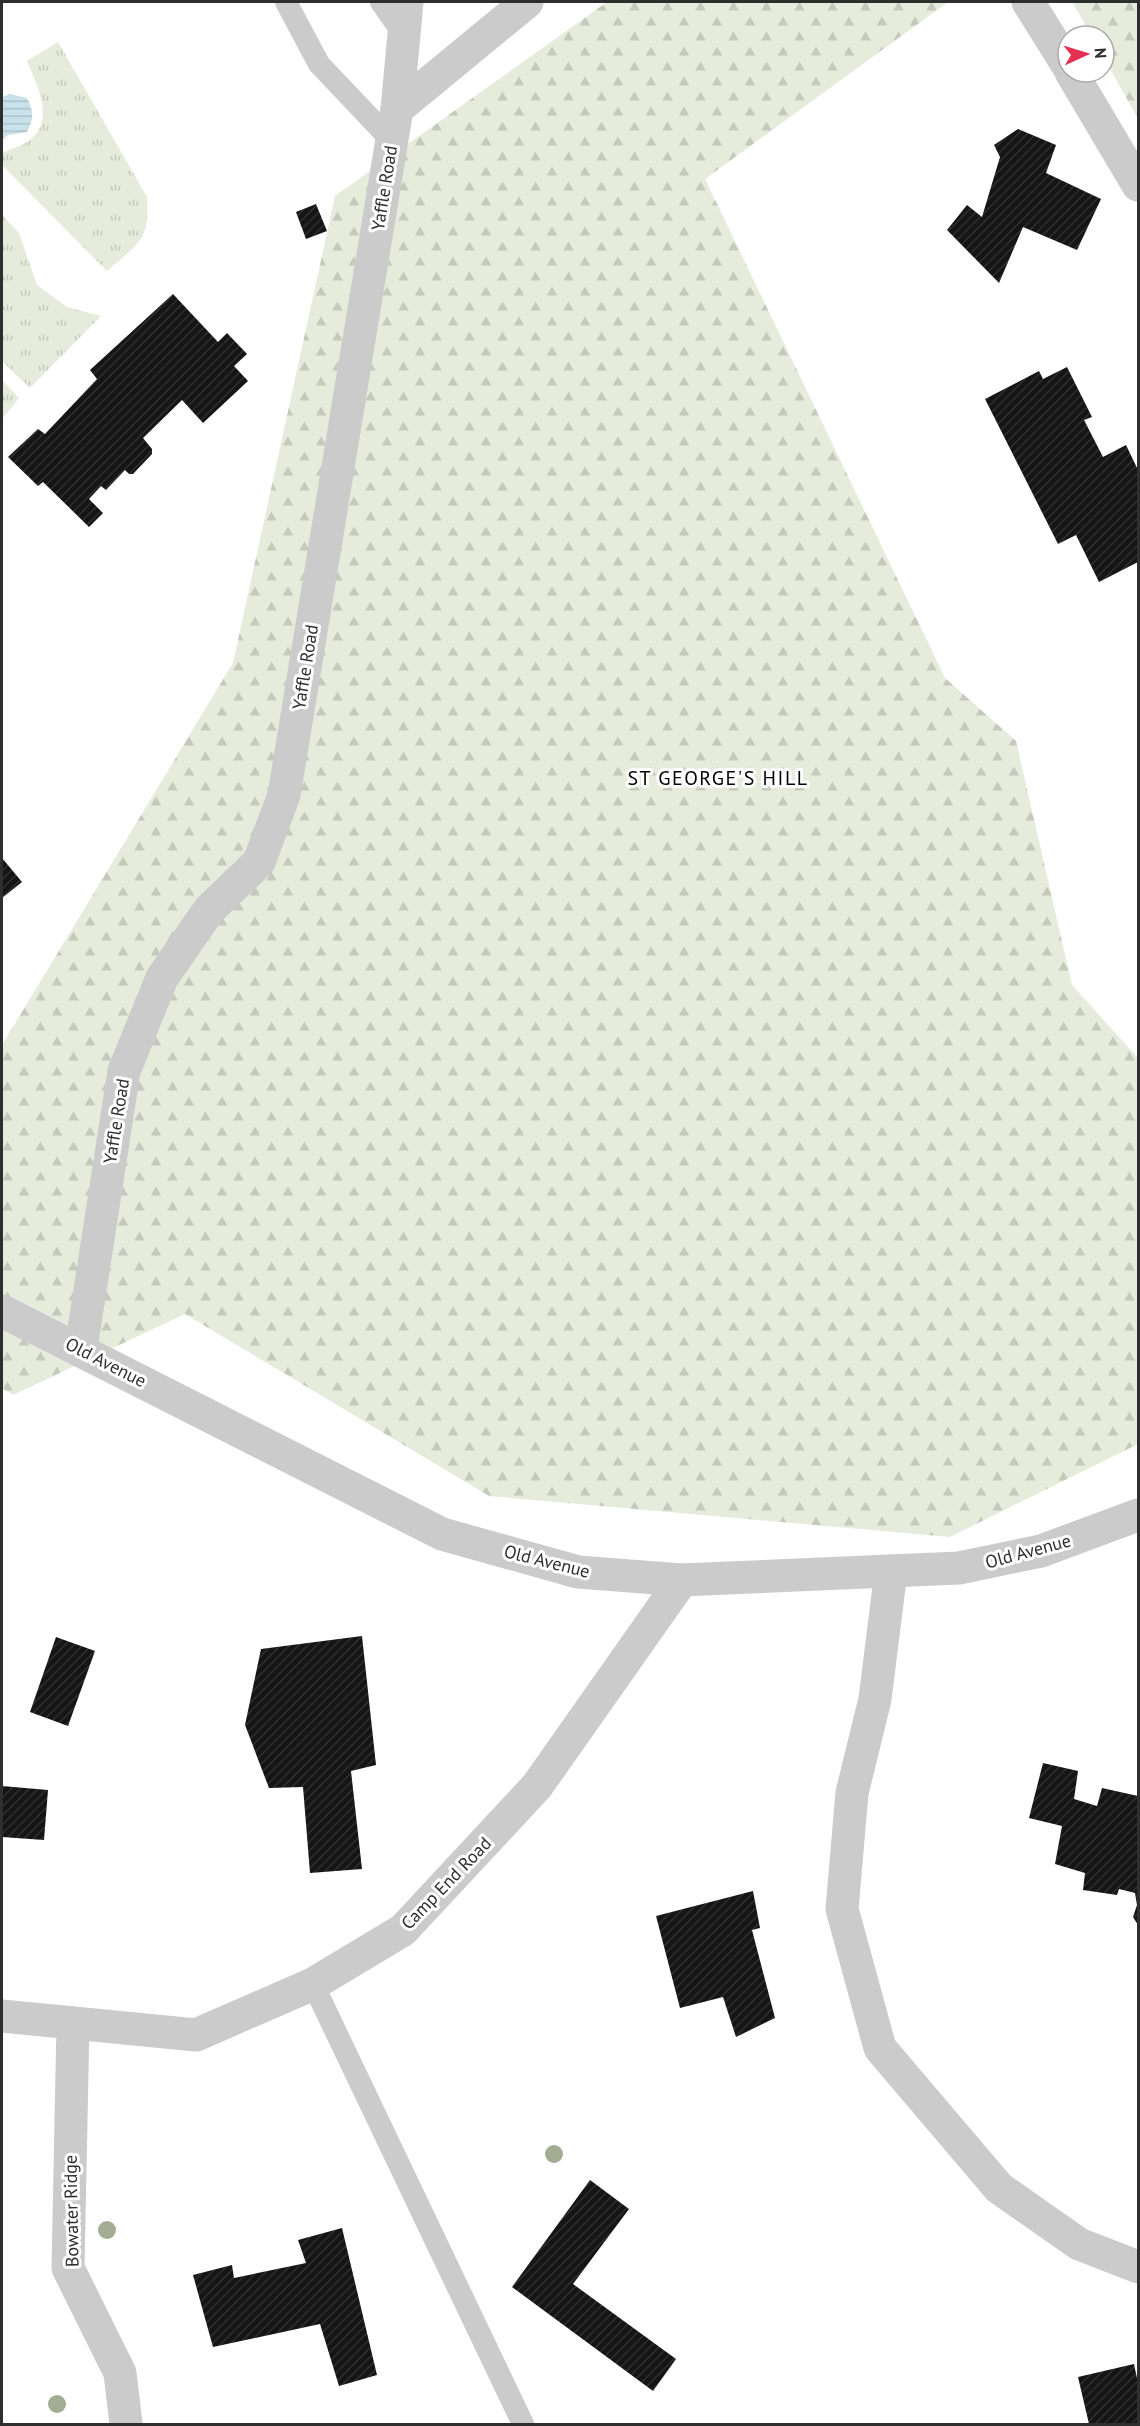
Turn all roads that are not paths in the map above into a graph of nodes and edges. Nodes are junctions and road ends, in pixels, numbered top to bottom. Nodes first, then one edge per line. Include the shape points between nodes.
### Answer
1 (286, 2) edge
2 (381, 2) edge
3 (407, 2) edge
4 (527, 2) edge
5 (1028, 2) edge
6 (404, 35) junction
7 (1056, 47) edge
8 (1078, 84) edge
9 (398, 109) junction
10 (392, 141) junction
11 (1138, 185) edge
12 (2, 1311) edge
13 (81, 1348) junction
14 (1138, 1515) edge
15 (891, 1571) junction
16 (682, 1581) junction
17 (313, 1984) junction
18 (2, 2016) edge
19 (73, 2023) junction
20 (1138, 2266) edge
21 (126, 2424) edge
22 (523, 2424) edge

1 - 10 lane via 319,64
2 - 6 lane
3 - 6 street, Yaffle Road
4 - 9 street
5 - 7 street
6 - 9 street, Yaffle Road
8 - 11 street
9 - 10 street, Yaffle Road
10 - 13 street, Yaffle Road via 284,795 259,862 209,910 162,978 124,1071
12 - 13 street, Old Avenue
13 - 16 street, Old Avenue via 442,1534 578,1572
14 - 15 street, Old Avenue via 1041,1551 959,1568
15 - 16 street, Old Avenue
15 - 20 street via 875,1699 852,1793 842,1909 880,2048 999,2188 1079,2244
16 - 17 street, Camp End Road via 537,1786 403,1930
17 - 19 street, Camp End Road via 196,2035
17 - 22 lane
18 - 19 street, Camp End Road
19 - 21 street, Bowater Ridge via 68,2268 120,2373

